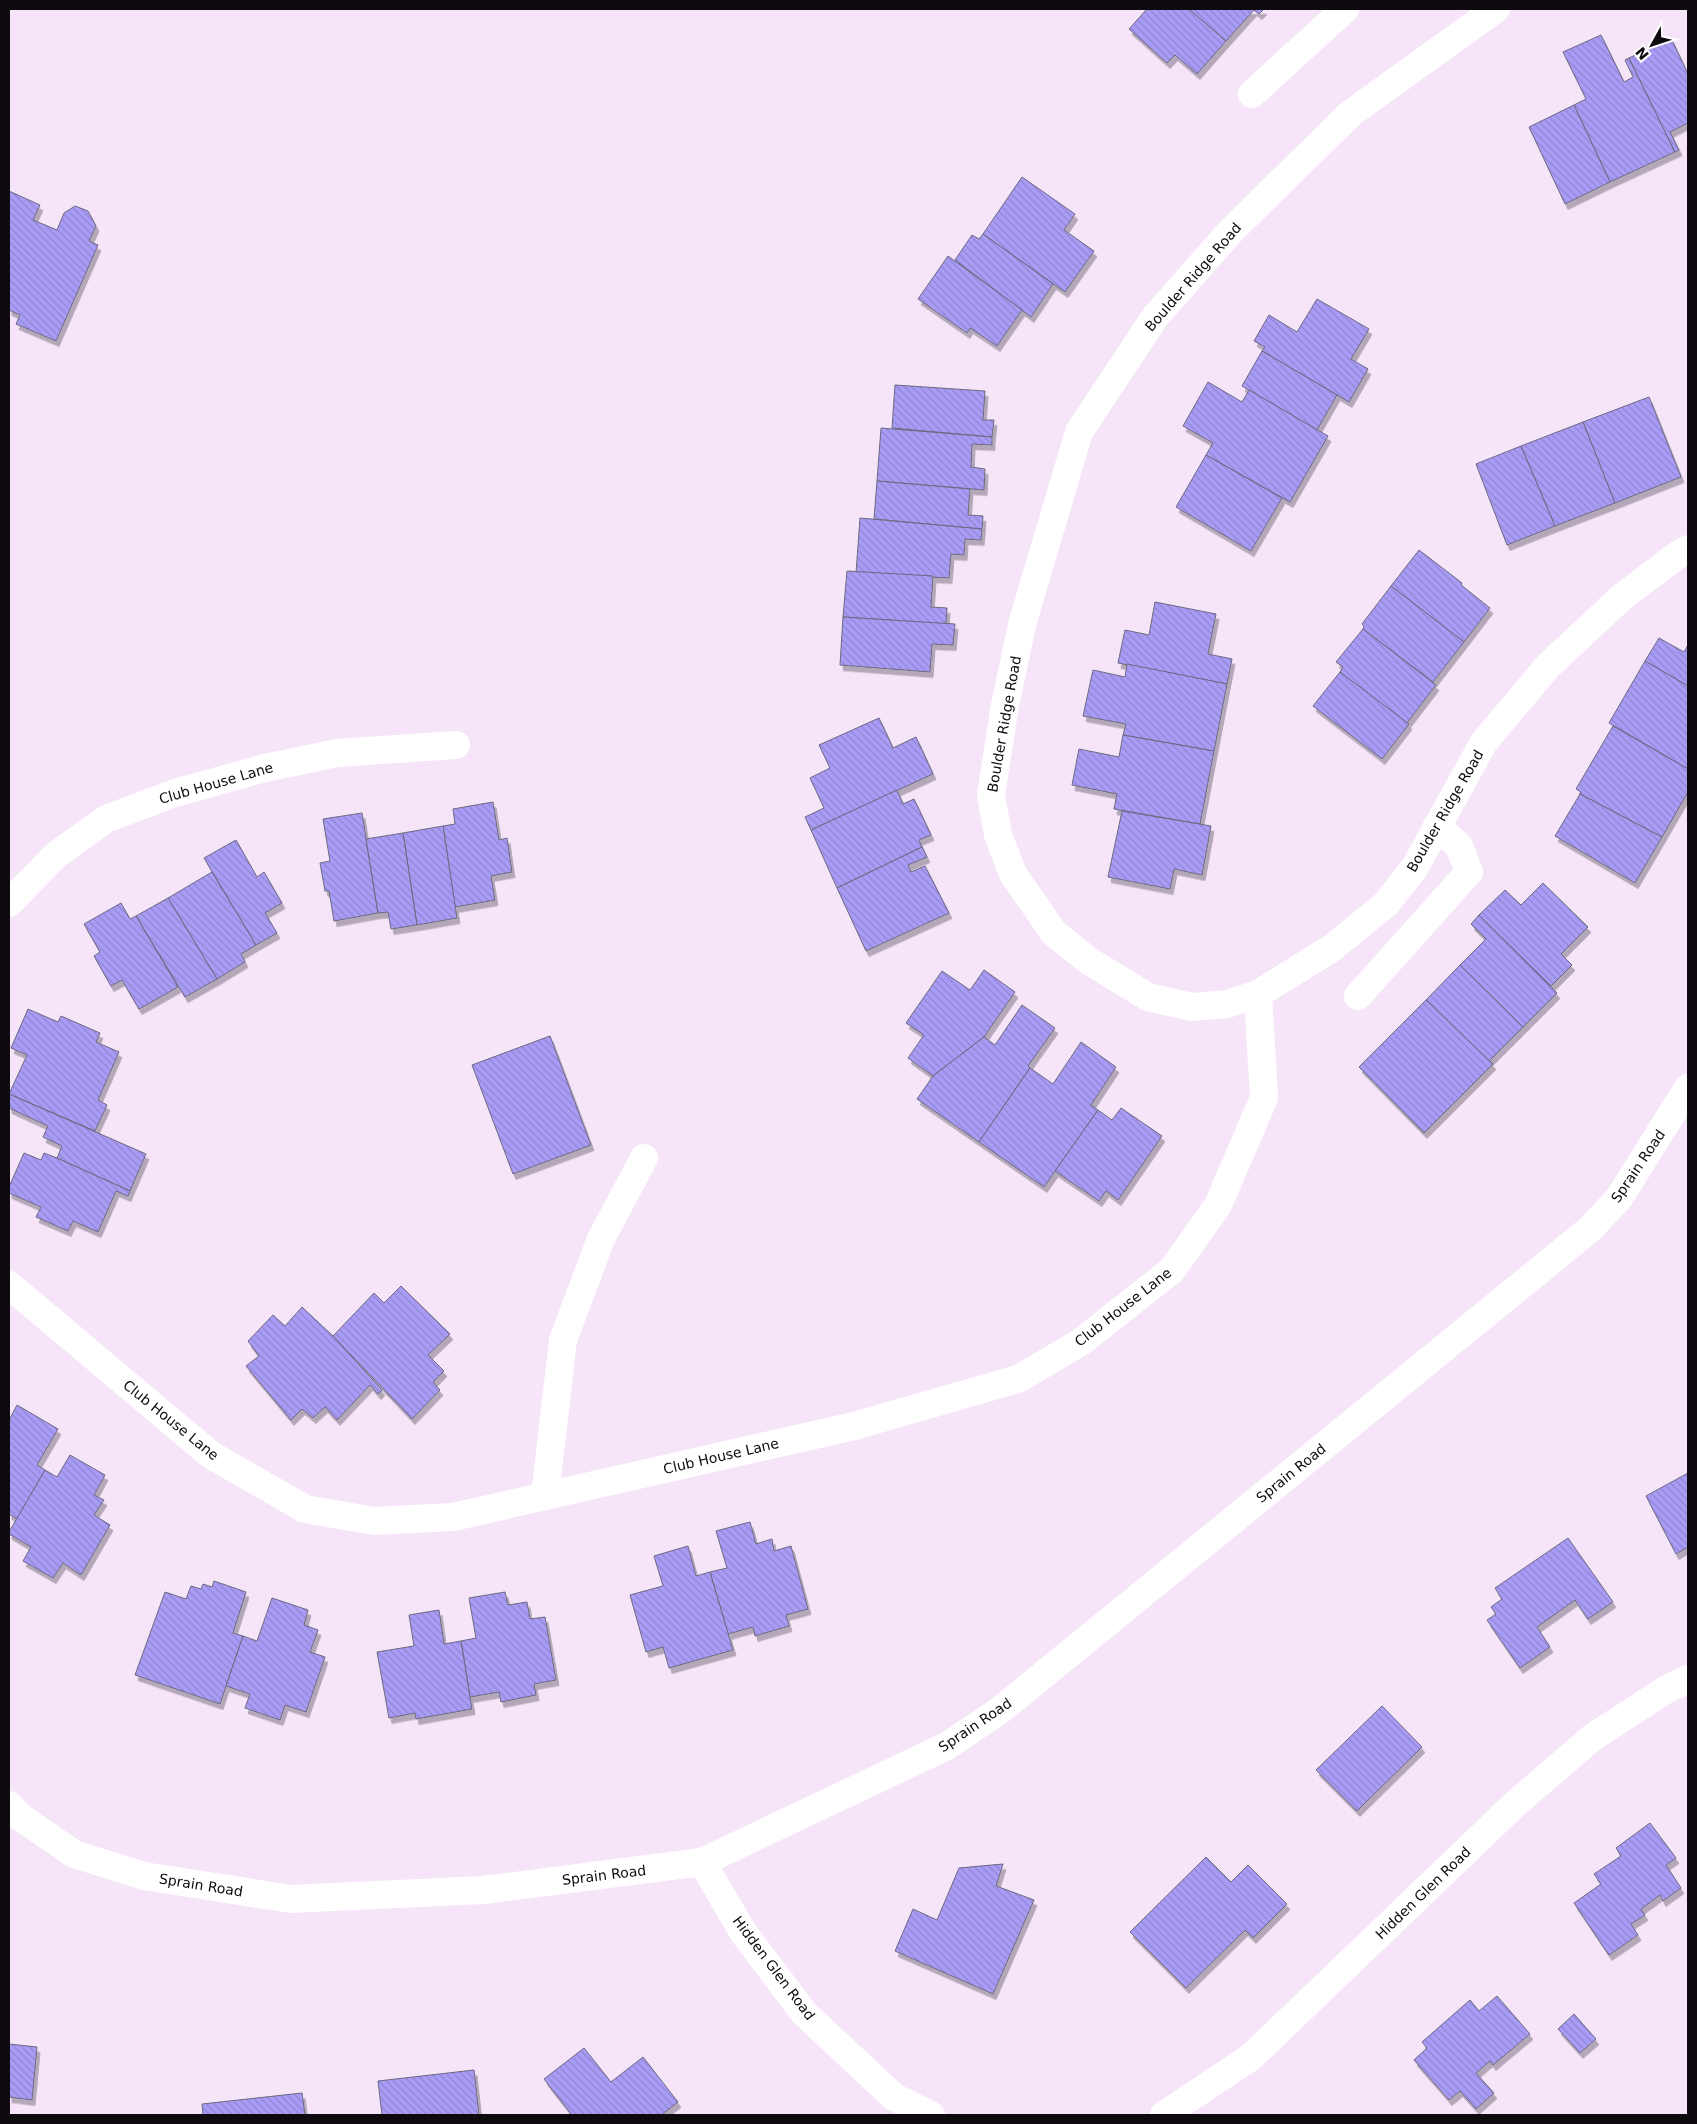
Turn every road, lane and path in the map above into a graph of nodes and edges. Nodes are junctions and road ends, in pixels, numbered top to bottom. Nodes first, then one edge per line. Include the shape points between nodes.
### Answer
1 (1345, 9) edge
2 (1490, 10) edge
3 (1252, 94) dead end
4 (1688, 549) edge
5 (456, 745) dead end
6 (1438, 826) junction
7 (9, 904) edge
8 (1258, 994) junction
9 (1358, 996) dead end
10 (1688, 1088) edge
11 (644, 1158) dead end
12 (9, 1285) edge
13 (546, 1496) junction
14 (1688, 1678) edge
15 (9, 1805) edge
16 (702, 1862) junction
17 (931, 2115) edge
18 (1164, 2115) edge

1 - 3 street
2 - 8 street, Boulder Ridge Road via 1350,114 1230,232 1155,318 1078,432 1023,621 991,794 998,835 1013,874 1054,932 1089,961 1148,997 1192,1007 1228,1004
4 - 6 street, Boulder Ridge Road via 1622,597 1548,666 1484,742
5 - 7 street, Club House Lane via 337,753 265,768 175,793 106,819 56,855
6 - 8 street, Boulder Ridge Road via 1415,866 1386,904 1332,948
6 - 9 street via 1459,846 1469,872
8 - 13 street, Club House Lane via 1264,1098 1218,1204 1172,1270 1082,1342 1018,1379 900,1413
10 - 16 street, Sprain Road via 1619,1198 1590,1229 999,1711 947,1746
11 - 13 street via 600,1239 563,1340
12 - 13 street, Club House Lane via 211,1455 304,1510 374,1521 453,1517
14 - 18 street, Hidden Glen Road via 1593,1737 1514,1805 1251,2057
15 - 16 street, Sprain Road via 18,1816 74,1854 144,1876 292,1899 483,1890
16 - 17 street, Hidden Glen Road via 743,1932 804,2013 894,2097

